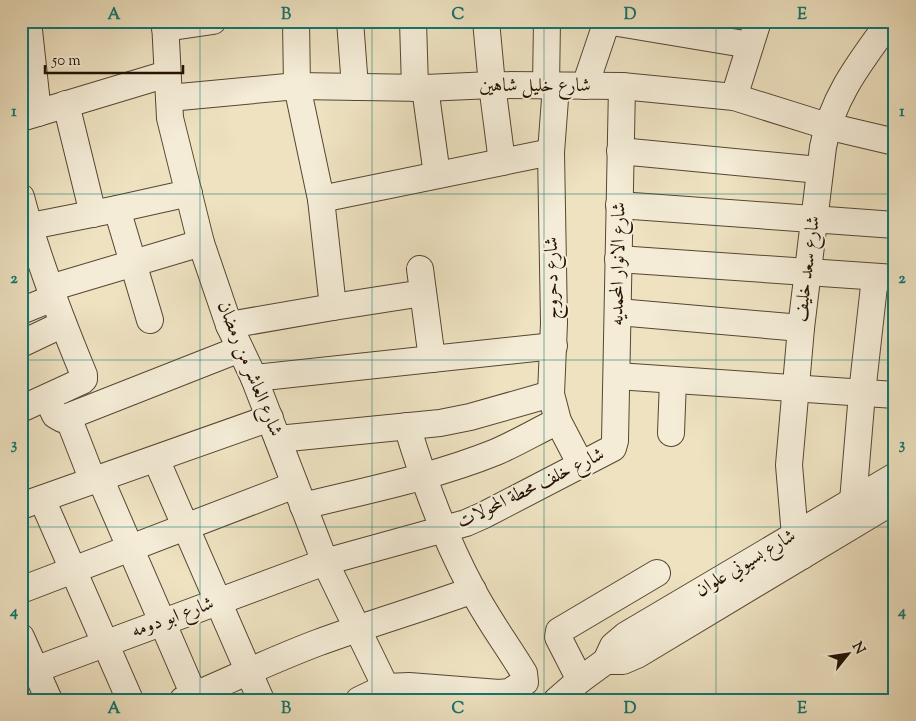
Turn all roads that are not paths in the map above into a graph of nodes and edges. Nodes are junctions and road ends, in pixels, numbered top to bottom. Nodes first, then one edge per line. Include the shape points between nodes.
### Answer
1 (28, 21) edge
2 (213, 21) edge
3 (296, 21) edge
4 (350, 21) edge
5 (413, 21) edge
6 (486, 21) edge
7 (547, 21) edge
8 (607, 21) edge
9 (890, 21) edge
10 (160, 23) edge
11 (754, 33) edge
12 (163, 83) junction
13 (492, 85) junction
14 (297, 86) junction
15 (551, 86) junction
16 (585, 86) junction
17 (622, 86) junction
18 (355, 87) junction
19 (420, 88) junction
20 (734, 97) junction
21 (66, 104) junction
22 (30, 115) edge
23 (827, 126) junction
24 (893, 139) edge
25 (620, 151) junction
26 (552, 152) junction
27 (502, 162) junction
28 (819, 170) junction
29 (437, 175) junction
30 (189, 193) junction
31 (21, 197) edge
32 (321, 198) junction
33 (620, 206) junction
34 (105, 212) junction
35 (814, 220) junction
36 (895, 226) edge
37 (25, 227) edge
38 (201, 243) junction
39 (618, 259) junction
40 (133, 263) junction
41 (808, 272) junction
42 (885, 277) edge
43 (51, 293) junction
44 (22, 307) edge
45 (333, 307) junction
46 (618, 312) junction
47 (150, 320) dead end
48 (63, 324) junction
49 (229, 325) junction
50 (801, 328) junction
51 (21, 344) edge
52 (554, 346) junction
53 (240, 349) junction
54 (432, 359) junction
55 (617, 376) junction
56 (254, 378) junction
57 (673, 380) junction
58 (795, 388) junction
59 (862, 393) junction
60 (551, 394) junction
61 (895, 395) edge
62 (47, 398) junction
63 (21, 409) edge
64 (68, 417) junction
65 (558, 421) junction
66 (407, 426) junction
67 (274, 429) junction
68 (671, 433) dead end
69 (616, 441) joint
70 (156, 459) junction
71 (580, 465) junction
72 (422, 476) junction
73 (895, 476) edge
74 (96, 480) junction
75 (300, 496) junction
76 (895, 500) edge
77 (853, 501) junction
78 (32, 503) edge
79 (186, 527) junction
80 (444, 530) junction
81 (798, 546) junction
82 (130, 548) junction
83 (325, 562) junction
84 (73, 570) junction
85 (657, 573) dead end
86 (21, 590) edge
87 (472, 590) junction
88 (218, 602) junction
89 (162, 622) junction
90 (356, 629) junction
91 (21, 637) edge
92 (105, 642) junction
93 (28, 672) edge
94 (249, 672) junction
95 (580, 680) junction
96 (389, 694) edge
97 (511, 696) edge
98 (191, 698) edge
99 (49, 700) edge
100 (130, 700) edge
101 (261, 700) edge
102 (359, 700) edge
103 (557, 700) edge

1 - 22 street
2 - 10 street
3 - 14 street
4 - 18 street
5 - 19 street
6 - 13 street
7 - 15 street, شارع دحروج
8 - 11 street
8 - 16 street
9 - 23 street, شارع سعد خليف via 857,66
10 - 12 street, شارع العاشر من رمضان
11 - 20 street
12 - 14 street, شارع خليل شاهين
12 - 21 street, شارع خليل شاهين
12 - 30 street, شارع العاشر من رمضان
13 - 15 street, شارع خليل شاهين
13 - 19 street, شارع خليل شاهين
13 - 27 street
14 - 18 street, شارع خليل شاهين
14 - 32 street
15 - 16 street, شارع خليل شاهين
15 - 26 street, شارع دحروج
16 - 17 street, شارع خليل شاهين
17 - 20 street, شارع خليل شاهين
17 - 25 street, شارع الانوار المحمديه
18 - 19 street, شارع خليل شاهين
19 - 29 street
20 - 23 street, شارع خليل شاهين
21 - 22 street, شارع خليل شاهين
21 - 34 street
23 - 24 street, شارع خليل شاهين
23 - 28 street, شارع سعد خليف
25 - 28 street
25 - 33 street, شارع الانوار المحمديه
26 - 27 street
26 - 52 street, شارع دحروج
27 - 29 street
28 - 35 street, شارع سعد خليف
29 - 32 street
30 - 34 street
30 - 38 street, شارع العاشر من رمضان
31 - 37 street
32 - 45 street
33 - 35 street
33 - 39 street, شارع الانوار المحمديه
34 - 37 street
34 - 40 street
35 - 36 street
35 - 41 street, شارع سعد خليف
37 - 43 street
38 - 40 street
38 - 49 street, شارع العاشر من رمضان
39 - 41 street
39 - 46 street, شارع الانوار المحمديه
40 - 43 street
40 - 47 street
41 - 42 street
41 - 50 street, شارع سعد خليف
42 - 59 street
43 - 44 street
43 - 48 street
45 - 49 street
45 - 54 street via 421,281
46 - 50 street
46 - 55 street, شارع الانوار المحمديه
48 - 51 street
48 - 62 street via 84,378
49 - 53 street, شارع العاشر من رمضان
50 - 58 street, شارع سعد خليف
52 - 54 street
52 - 60 street, شارع دحروج
53 - 56 street, شارع العاشر من رمضان
53 - 64 street
54 - 56 street
55 - 57 street
55 - 69 street, شارع الانوار المحمديه
56 - 67 street, شارع العاشر من رمضان
57 - 58 street via 722,393
57 - 68 street
58 - 59 street
58 - 81 street, شارع سعد خليف via 789,466
59 - 61 street
59 - 77 street
60 - 65 street, شارع دحروج
60 - 66 street via 470,417
62 - 63 street
62 - 64 street via 58,418
64 - 74 street
65 - 71 street, شارع دحروج
65 - 72 street via 497,451
66 - 67 street
66 - 72 street
67 - 70 street
67 - 75 street, شارع العاشر من رمضان
69 - 71 street, شارع خلف محطة المحولات via 610,450
70 - 74 street
70 - 79 street
71 - 80 street, شارع خلف محطة المحولات via 484,515
72 - 75 street
72 - 80 street
73 - 77 street, شارع بسيوني علوان
74 - 78 street
74 - 82 street
75 - 79 street
75 - 83 street, شارع العاشر من رمضان
76 - 81 street, شارع بسيوني علوان
77 - 81 street, شارع بسيوني علوان
78 - 84 street
79 - 82 street
79 - 88 street
80 - 83 street, شارع خلف محطة المحولات
80 - 87 street
81 - 95 street, شارع بسيوني علوان via 626,635 613,646 606,661
82 - 84 street
82 - 89 street
83 - 88 street, شارع ابو دومه
83 - 90 street, شارع العاشر من رمضان
84 - 86 street
84 - 92 street
85 - 95 street via 559,631 558,637
87 - 90 street
87 - 97 street via 525,677 525,682
88 - 89 street, شارع ابو دومه
88 - 94 street
89 - 92 street, شارع ابو دومه
89 - 98 street
90 - 94 street
90 - 96 street, شارع العاشر من رمضان
91 - 93 street
92 - 93 street, شارع ابو دومه
92 - 100 street
93 - 99 street
94 - 98 street
94 - 101 street
95 - 103 street, شارع بسيوني علوان
96 - 97 street via 409,686
96 - 102 street

